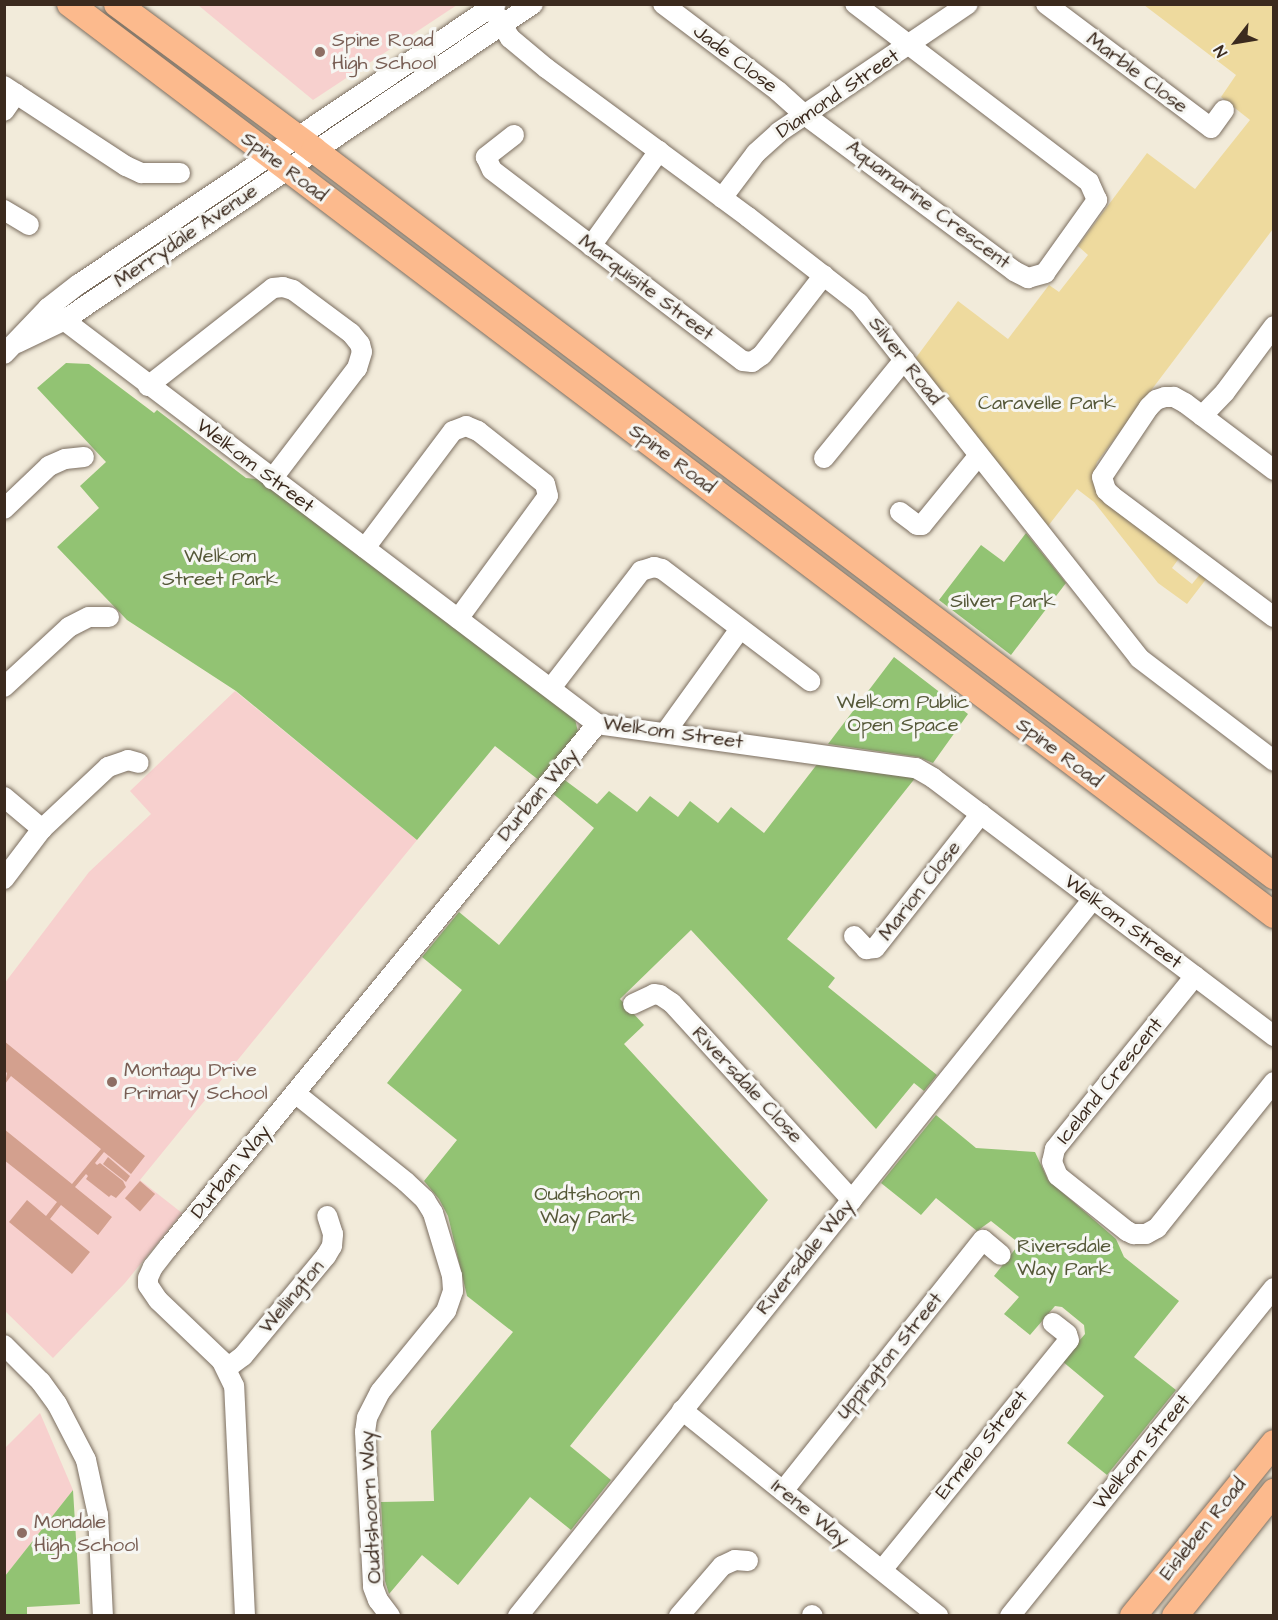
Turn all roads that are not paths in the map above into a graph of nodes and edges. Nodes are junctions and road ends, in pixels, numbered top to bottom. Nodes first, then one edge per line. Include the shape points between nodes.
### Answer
1 (70, 4) edge
2 (117, 4) edge
3 (533, 4) edge
4 (663, 4) edge
5 (855, 4) edge
6 (968, 4) edge
7 (1046, 4) edge
8 (494, 6) edge
9 (503, 25) junction
10 (909, 46) junction
11 (10, 90) edge
12 (1224, 110) dead end
13 (4, 111) edge
14 (805, 115) junction
15 (514, 135) dead end
16 (305, 143) junction
17 (659, 151) junction
18 (278, 162) junction
19 (180, 173) dead end
20 (722, 198) junction
21 (4, 210) edge
22 (29, 225) dead end
23 (591, 246) junction
24 (824, 274) junction
25 (48, 308) junction
26 (63, 321) junction
27 (1274, 326) edge
28 (10, 349) edge
29 (904, 360) junction
30 (148, 386) junction
31 (1202, 416) junction
32 (979, 455) junction
33 (84, 457) dead end
34 (824, 458) dead end
35 (1274, 470) edge
36 (272, 479) junction
37 (4, 509) edge
38 (900, 512) dead end
39 (365, 548) junction
40 (109, 617) dead end
41 (1274, 617) edge
42 (458, 619) junction
43 (740, 629) junction
44 (810, 681) dead end
45 (4, 687) edge
46 (551, 688) junction
47 (597, 724) junction
48 (665, 733) junction
49 (1274, 761) edge
50 (140, 763) dead end
51 (4, 797) edge
52 (981, 814) junction
53 (42, 828) junction
54 (1274, 876) edge
55 (4, 879) edge
56 (1093, 899) junction
57 (1274, 915) edge
58 (854, 936) dead end
59 (1195, 976) junction
60 (633, 1004) dead end
61 (1274, 1036) edge
62 (1274, 1082) edge
63 (295, 1093) junction
64 (852, 1200) junction
65 (327, 1216) dead end
66 (1001, 1255) dead end
67 (1274, 1288) edge
68 (1053, 1323) dead end
69 (4, 1345) edge
70 (227, 1368) junction
71 (682, 1410) junction
72 (1274, 1443) edge
73 (783, 1491) junction
74 (1274, 1492) edge
75 (748, 1561) dead end
76 (882, 1570) junction
77 (103, 1616) edge
78 (244, 1616) edge
79 (390, 1616) edge
80 (518, 1616) edge
81 (679, 1616) edge
82 (938, 1616) edge
83 (1010, 1616) edge
84 (1133, 1616) edge
85 (1175, 1616) edge

1 - 18 main road, Spine Road
2 - 16 main road, Spine Road
3 - 9 street, Merrydale Avenue
4 - 14 street, Jade Close
5 - 10 street, Aquamarine Crescent
6 - 10 street, Diamond Street
7 - 12 street, Marble Close via 1210,128
8 - 9 street, Silver Road
8 - 16 street, Merrydale Avenue
9 - 16 street, Merrydale Avenue
9 - 17 street, Silver Road via 510,38 546,69
10 - 14 street, Diamond Street
10 - 14 street, Aquamarine Crescent via 1089,182 1095,191 1097,200 1045,273 1028,278 1014,271
11 - 13 street
11 - 19 street via 126,166 141,173
14 - 20 street, Diamond Street via 766,142
15 - 23 street, Marquisite Street via 486,157 488,164
16 - 18 street, Merrydale Avenue
16 - 54 main road, Spine Road
17 - 20 street, Silver Road
17 - 23 street
18 - 25 street, Merrydale Avenue via 79,284
18 - 26 street, Merrydale Avenue
18 - 57 main road, Spine Road
20 - 24 street, Silver Road
21 - 22 street
23 - 24 street, Marquisite Street via 748,363 762,355
24 - 29 street, Silver Road via 859,303
25 - 26 street, Welkom Street
25 - 28 street, Merrydale Avenue
26 - 28 street, Merrydale Avenue
26 - 30 street, Welkom Street
27 - 31 street
29 - 32 street, Silver Road
29 - 34 street
30 - 36 street, Welkom Street
30 - 36 street via 273,288 293,290 332,318 357,339 361,359
31 - 35 street
31 - 41 street via 1174,397 1156,400 1106,468 1104,484 1112,496
32 - 38 street via 922,525
32 - 49 street, Silver Road via 1139,658
33 - 37 street via 49,466
36 - 39 street, Welkom Street
39 - 42 street, Welkom Street
39 - 42 street via 453,431 466,426 478,430 545,484 548,496
40 - 45 street via 89,617 69,627
42 - 46 street, Welkom Street
43 - 44 street
43 - 46 street via 662,569 650,567 641,571
43 - 48 street
46 - 47 street, Welkom Street
47 - 48 street, Welkom Street
47 - 63 street, Durban Way
48 - 52 street, Welkom Street via 906,765 933,778
50 - 53 street via 128,760 108,767
51 - 53 street
52 - 56 street, Welkom Street
52 - 58 street, Marion Close via 875,948 866,949
53 - 55 street
56 - 59 street, Welkom Street
56 - 64 street, Riversdale Way
59 - 61 street, Welkom Street
59 - 62 street, Iceland Crescent via 1055,1149 1052,1162 1058,1176 1127,1231 1146,1234 1157,1227
60 - 64 street, Riversdale Close via 654,994 672,1003
63 - 70 street, Durban Way via 163,1254 148,1278 148,1286 158,1300
63 - 79 street, Oudtshoorn Way via 425,1200 433,1213 452,1275 453,1291 446,1311 380,1392 365,1432 373,1587
64 - 71 street, Riversdale Way
65 - 70 street, Wellington via 333,1234 326,1256 243,1356
66 - 73 street, Uppington Street via 983,1240
67 - 83 street, Welkom Street
68 - 76 street, Ermelo Street via 1069,1340
69 - 77 street via 57,1404 86,1460 98,1515
70 - 78 street, Durban Way via 234,1386
71 - 73 street, Irene Way
71 - 80 street, Riversdale Way
72 - 84 main road, Eisleben Road
73 - 76 street, Irene Way
74 - 85 main road, Eisleben Road
75 - 81 street via 735,1560 722,1566
76 - 82 street, Irene Way

